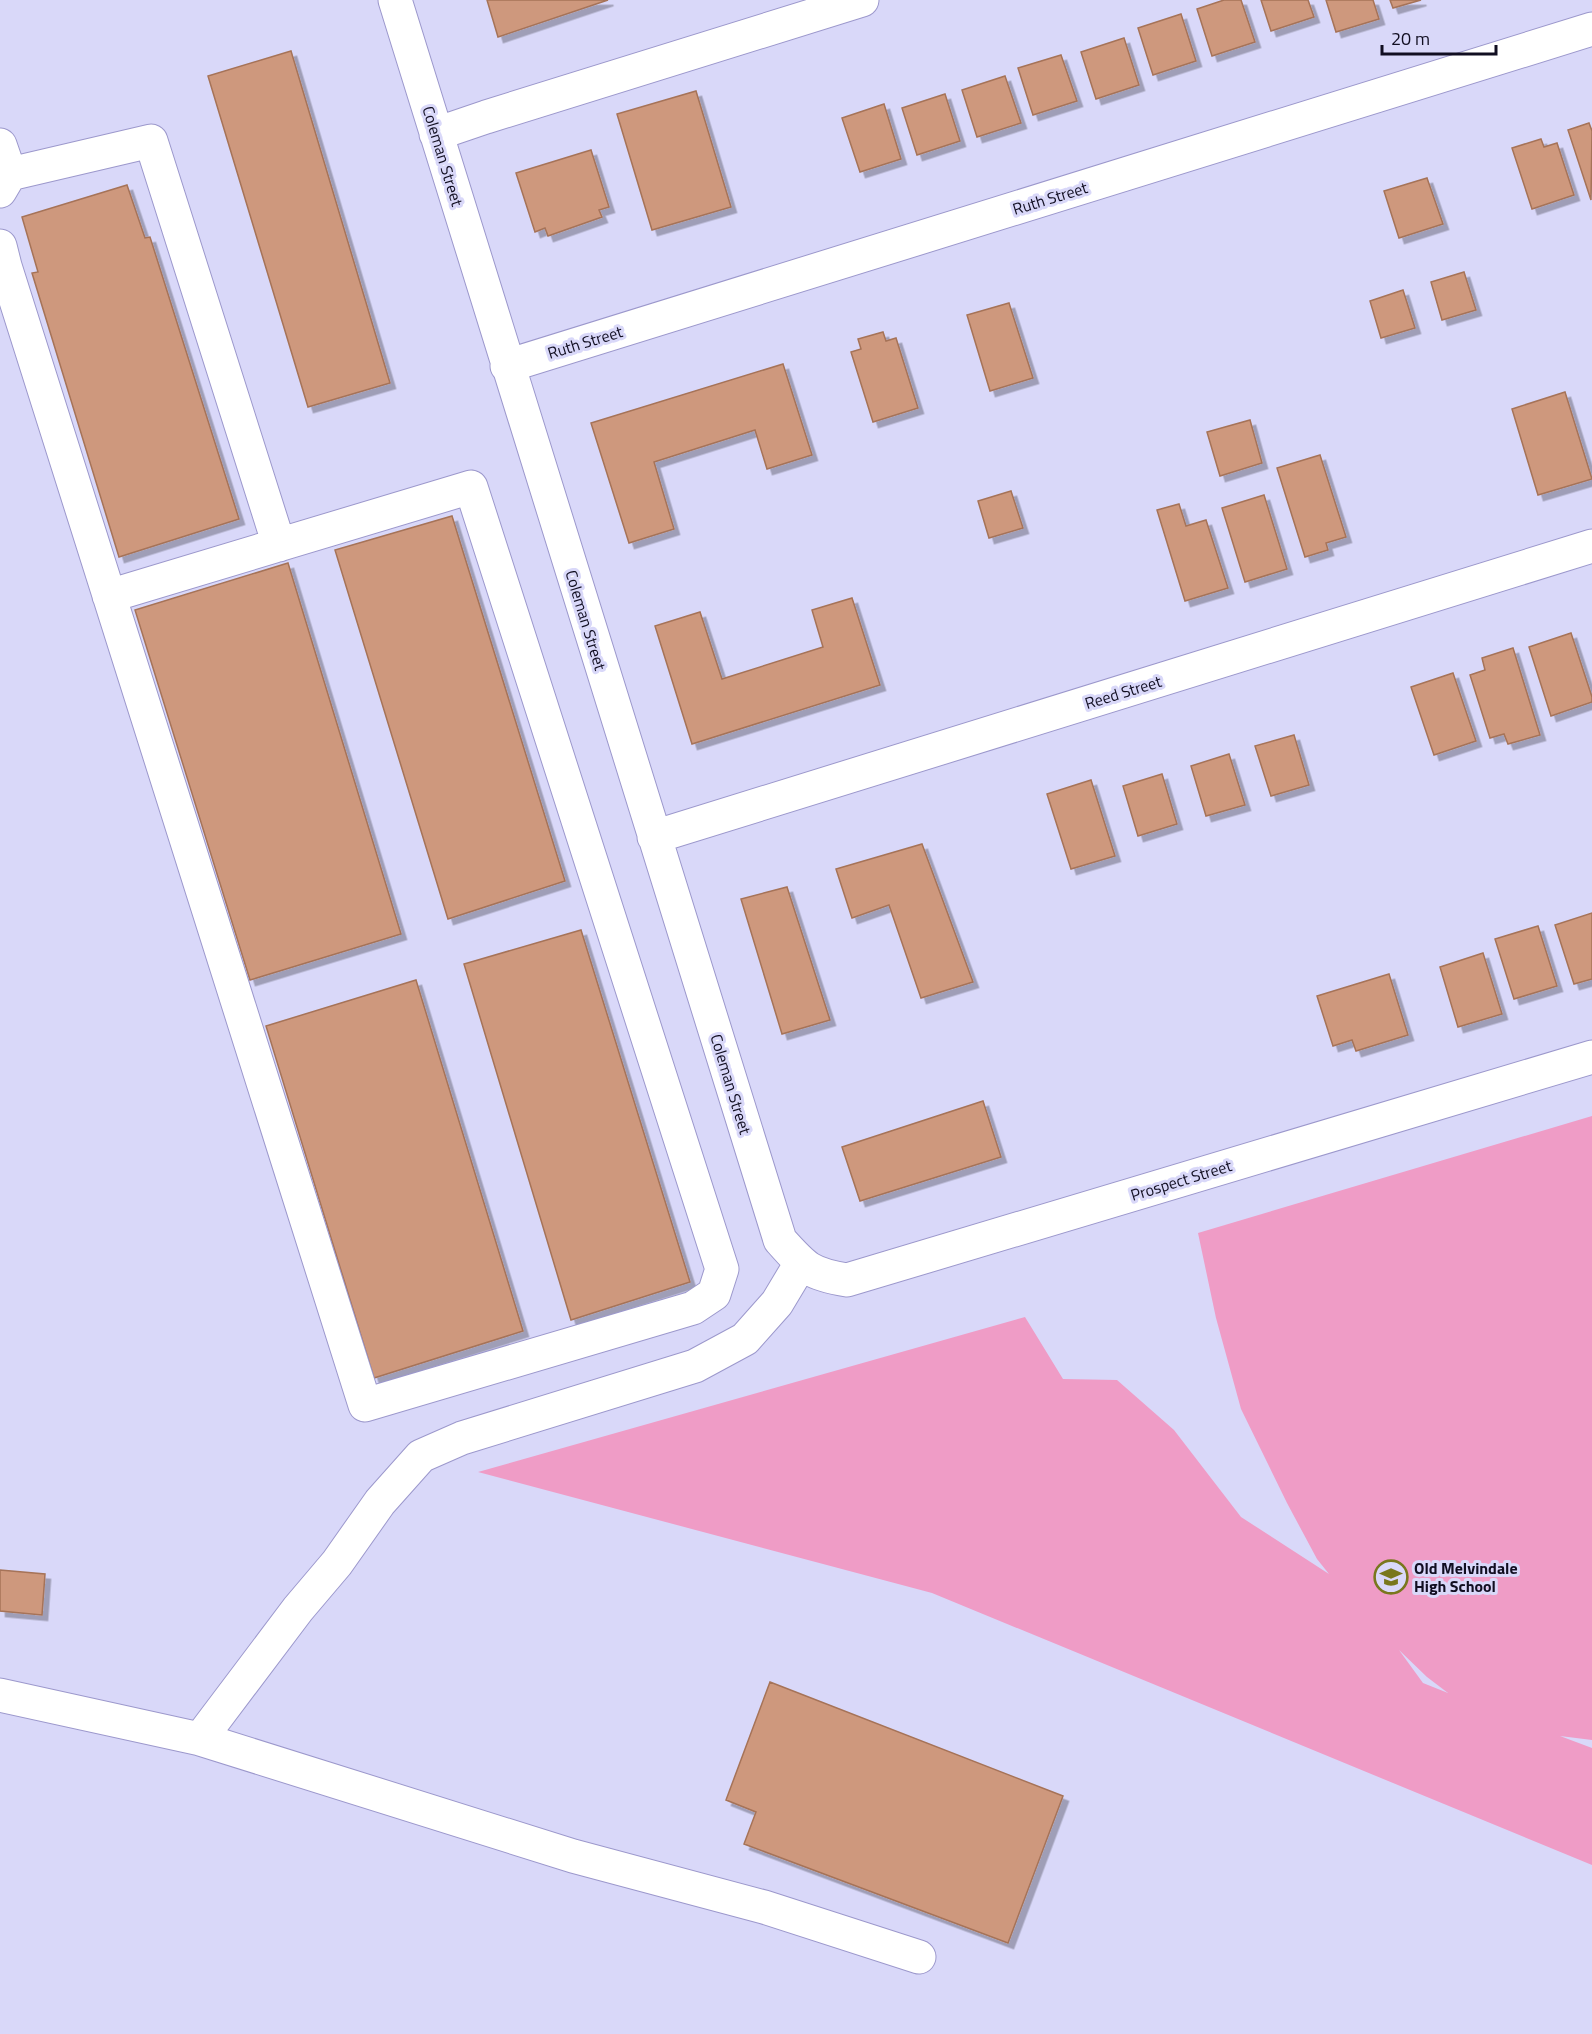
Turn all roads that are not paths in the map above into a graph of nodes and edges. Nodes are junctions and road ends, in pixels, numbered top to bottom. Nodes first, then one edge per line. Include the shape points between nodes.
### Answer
1 (395, 0) edge
2 (862, 0) edge
3 (1592, 29) edge
4 (436, 134) junction
5 (3, 170) edge
6 (0, 246) edge
7 (507, 366) junction
8 (279, 545) junction
9 (1592, 546) edge
10 (110, 596) junction
11 (654, 837) junction
12 (1592, 1056) edge
13 (790, 1252) junction
14 (0, 1695) edge
15 (200, 1739) junction
16 (919, 1957) dead end

1 - 4 street, Coleman Street
2 - 4 street
3 - 7 street, Ruth Street
4 - 7 street, Coleman Street
5 - 8 street via 151,141
6 - 10 street
7 - 11 street, Coleman Street
8 - 10 street
8 - 10 street via 471,487 722,1269 714,1293 693,1308 364,1405
9 - 11 street, Reed Street
11 - 13 street, Coleman Street
12 - 13 street, Prospect Street via 847,1280 822,1276
13 - 15 street via 777,1303 745,1339 695,1366 462,1438 421,1456 380,1502
14 - 15 street
15 - 16 street via 573,1856 764,1908

